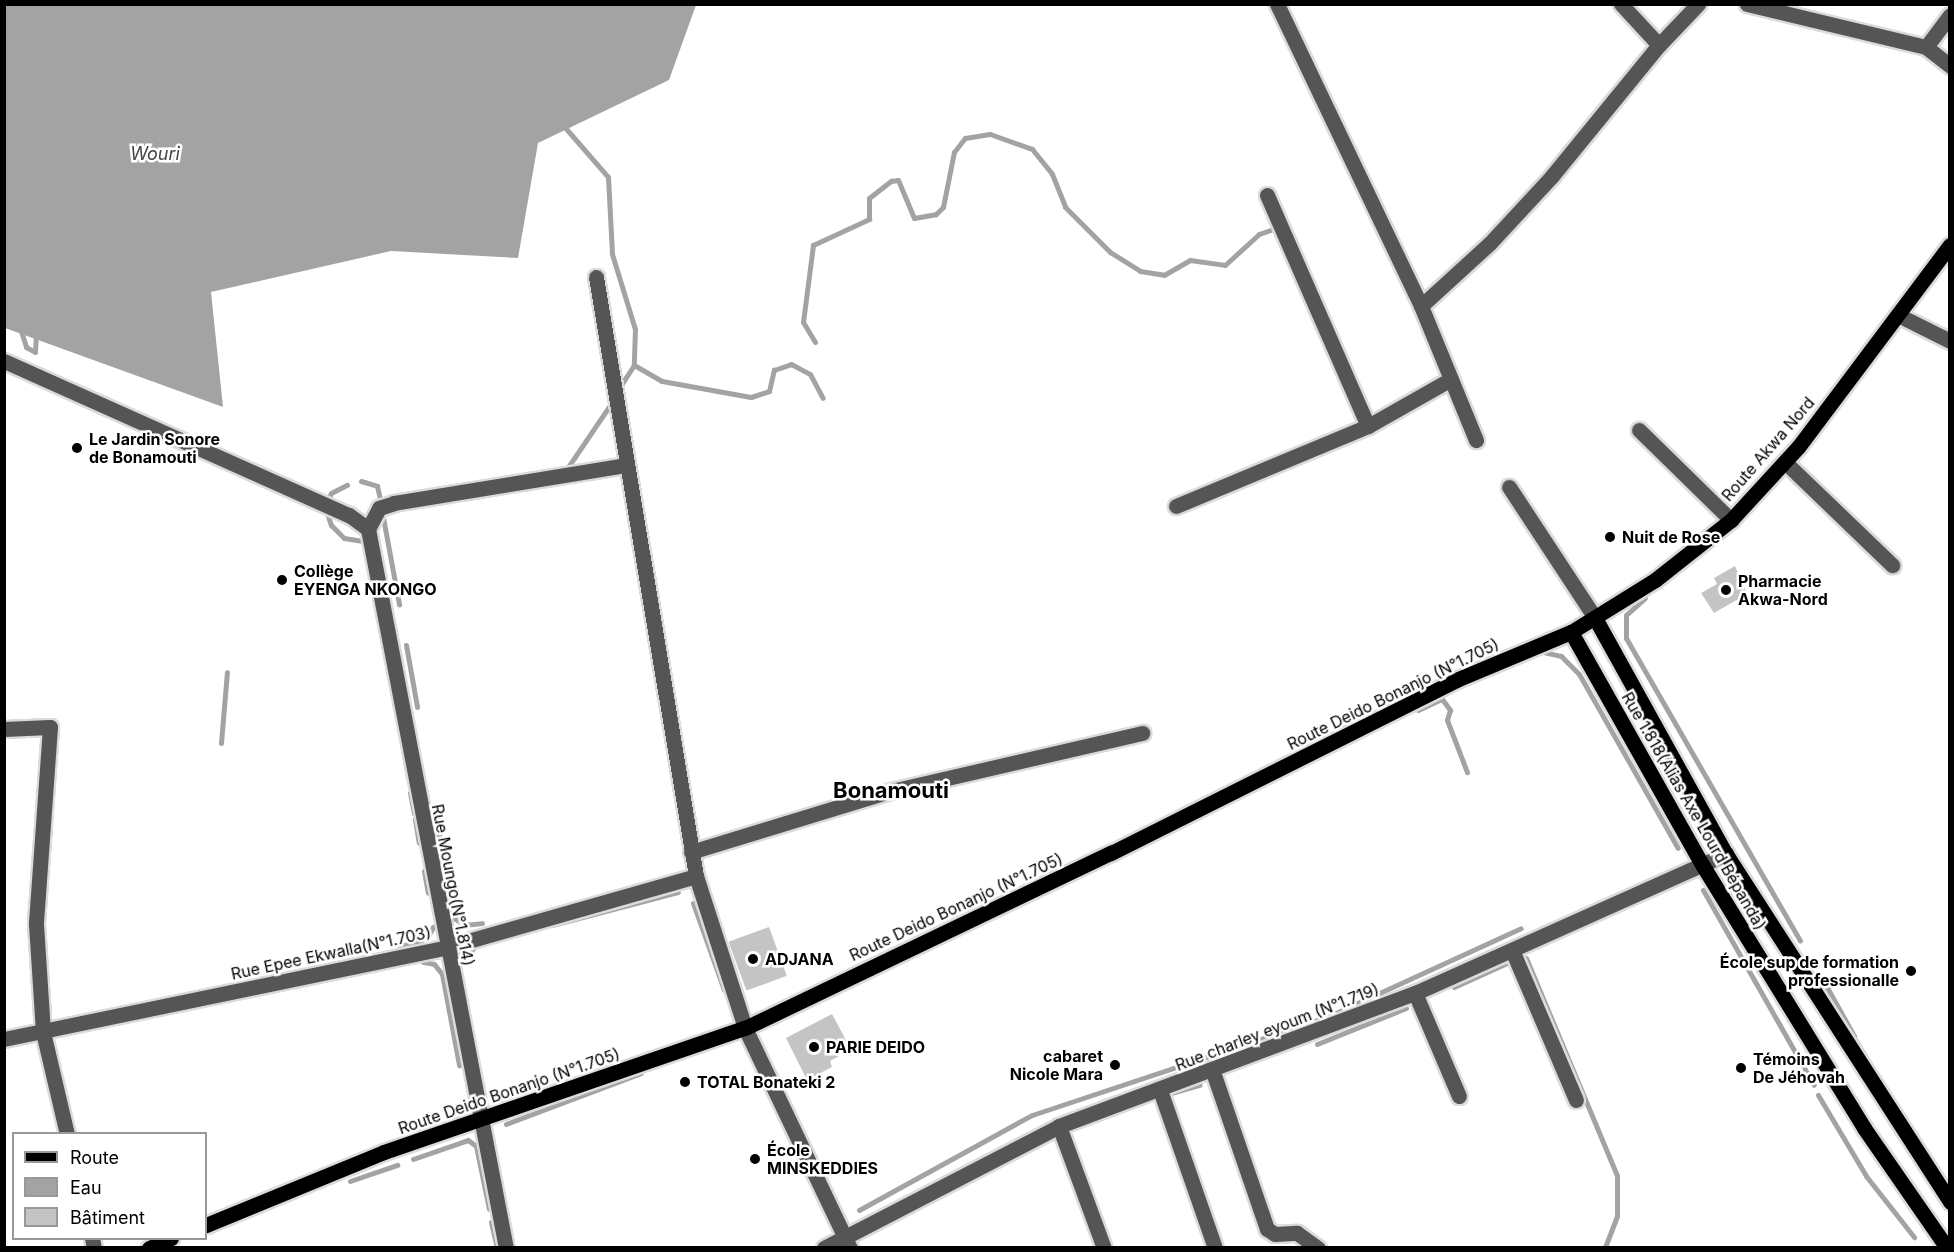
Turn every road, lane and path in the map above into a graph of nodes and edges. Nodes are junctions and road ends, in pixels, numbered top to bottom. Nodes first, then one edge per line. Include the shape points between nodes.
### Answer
1 (1277, 4) edge
2 (1621, 4) edge
3 (1698, 4) edge
4 (1747, 4) edge
5 (1950, 15) edge
6 (1659, 45) junction
7 (1926, 47) junction
8 (1950, 66) edge
9 (1267, 195) dead end
10 (1950, 245) edge
11 (596, 278) dead end
12 (1420, 306) junction
13 (1898, 315) junction
14 (1950, 341) edge
15 (4, 361) edge
16 (1451, 379) junction
17 (1368, 426) junction
18 (1639, 430) dead end
19 (1476, 440) dead end
20 (1785, 462) junction
21 (627, 465) junction
22 (1509, 487) dead end
23 (1176, 506) dead end
24 (1731, 520) junction
25 (368, 529) junction
26 (1892, 565) dead end
27 (1595, 618) junction
28 (1571, 632) junction
29 (4, 729) edge
30 (1142, 733) dead end
31 (691, 852) junction
32 (1726, 854) junction
33 (1703, 866) junction
34 (696, 876) junction
35 (447, 947) junction
36 (1512, 951) junction
37 (1415, 993) junction
38 (745, 1028) junction
39 (44, 1032) junction
40 (4, 1040) edge
41 (1213, 1072) junction
42 (1160, 1090) junction
43 (1459, 1096) dead end
44 (1576, 1100) dead end
45 (479, 1122) junction
46 (1059, 1126) junction
47 (67, 1132) edge
48 (1950, 1202) edge
49 (207, 1225) edge
50 (169, 1240) edge
51 (847, 1243) edge
52 (149, 1248) edge
53 (506, 1248) edge
54 (824, 1248) edge
55 (1104, 1248) edge
56 (1215, 1248) edge
57 (1318, 1248) edge
58 (1947, 1248) edge

1 - 12 street
2 - 6 street
3 - 6 street
4 - 7 street
5 - 7 street
6 - 12 street via 1552,176 1490,243
7 - 8 street
9 - 17 street
10 - 13 main road, Route Akwa Nord
11 - 21 street
12 - 16 street
13 - 14 street
13 - 20 main road, Route Akwa Nord
15 - 25 street via 349,515
16 - 17 street
16 - 19 street
17 - 23 street
18 - 24 street
20 - 24 main road, Route Akwa Nord
20 - 26 street
21 - 25 street via 394,503 379,508
21 - 31 street
22 - 27 street
24 - 27 main road, Route Akwa Nord via 1655,580
25 - 35 street, Rue Moungo(N°1.814)
27 - 28 main road, Route Akwa Nord
27 - 32 main road, Rue 1.818(Alias Axe Lourd Bépanda)
28 - 33 main road, Rue 1.818(Alias Axe Lourd Bépanda)
28 - 38 main road, Route Deido Bonanjo (N°1.705) via 1456,680 1111,853
29 - 39 street via 50,727 37,882
30 - 31 street via 891,791
31 - 34 street
32 - 33 street, Rue charley eyoum (N°1.719)
32 - 48 main road, Rue 1.818(Alias Axe Lourd Bépanda)
33 - 36 street, Rue charley eyoum (N°1.719)
33 - 58 main road, Rue 1.818(Alias Axe Lourd Bépanda) via 1864,1128
34 - 35 street, Rue Epee Ekwalla(N°1.703)
34 - 38 street
35 - 39 street, Rue Epee Ekwalla(N°1.703)
35 - 45 street, Rue Moungo(N°1.814)
36 - 37 street, Rue charley eyoum (N°1.719)
36 - 44 street
37 - 41 street, Rue charley eyoum (N°1.719)
37 - 43 street
38 - 45 main road, Route Deido Bonanjo (N°1.705)
38 - 51 street
39 - 40 street, Rue Epee Ekwalla(N°1.703)
39 - 47 street
41 - 42 street, Rue charley eyoum (N°1.719)
41 - 57 street via 1267,1229 1275,1234 1298,1233
42 - 46 street, Rue charley eyoum (N°1.719)
42 - 56 street
45 - 49 main road, Route Deido Bonanjo (N°1.705) via 384,1152
45 - 53 street, Rue Moungo(N°1.814)
46 - 51 street, Rue charley eyoum (N°1.719)
46 - 55 street
50 - 52 main road
51 - 54 street, Rue charley eyoum (N°1.719)

